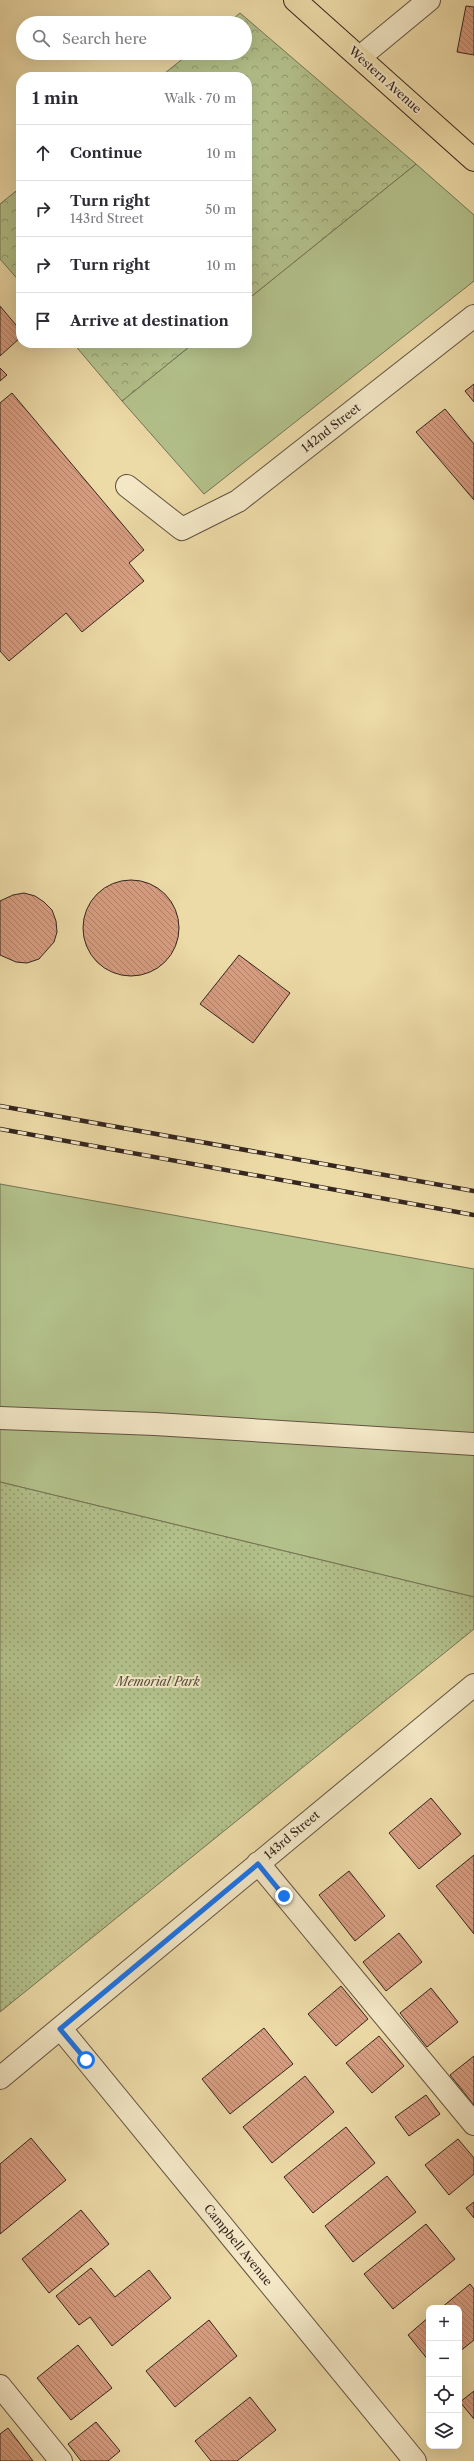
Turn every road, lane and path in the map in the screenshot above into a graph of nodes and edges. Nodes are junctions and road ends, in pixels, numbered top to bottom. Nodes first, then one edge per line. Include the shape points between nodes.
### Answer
1 (295, 0) edge
2 (429, 0) edge
3 (360, 57) junction
4 (474, 160) edge
5 (474, 316) edge
6 (128, 486) dead end
7 (0, 1418) edge
8 (474, 1444) edge
9 (472, 1691) edge
10 (258, 1864) junction
11 (60, 2029) junction
12 (0, 2078) edge
13 (474, 2124) edge
14 (0, 2386) edge
15 (61, 2461) edge
16 (415, 2461) edge

1 - 3 main road, Western Avenue
2 - 3 street
3 - 4 main road, Western Avenue
5 - 6 street, 142nd Street via 238,501 182,529
7 - 8 street via 155,1424
9 - 10 street, 143rd Street
10 - 11 street, 143rd Street
10 - 13 street
11 - 12 street, 143rd Street
11 - 16 street, Campbell Avenue
14 - 15 street

